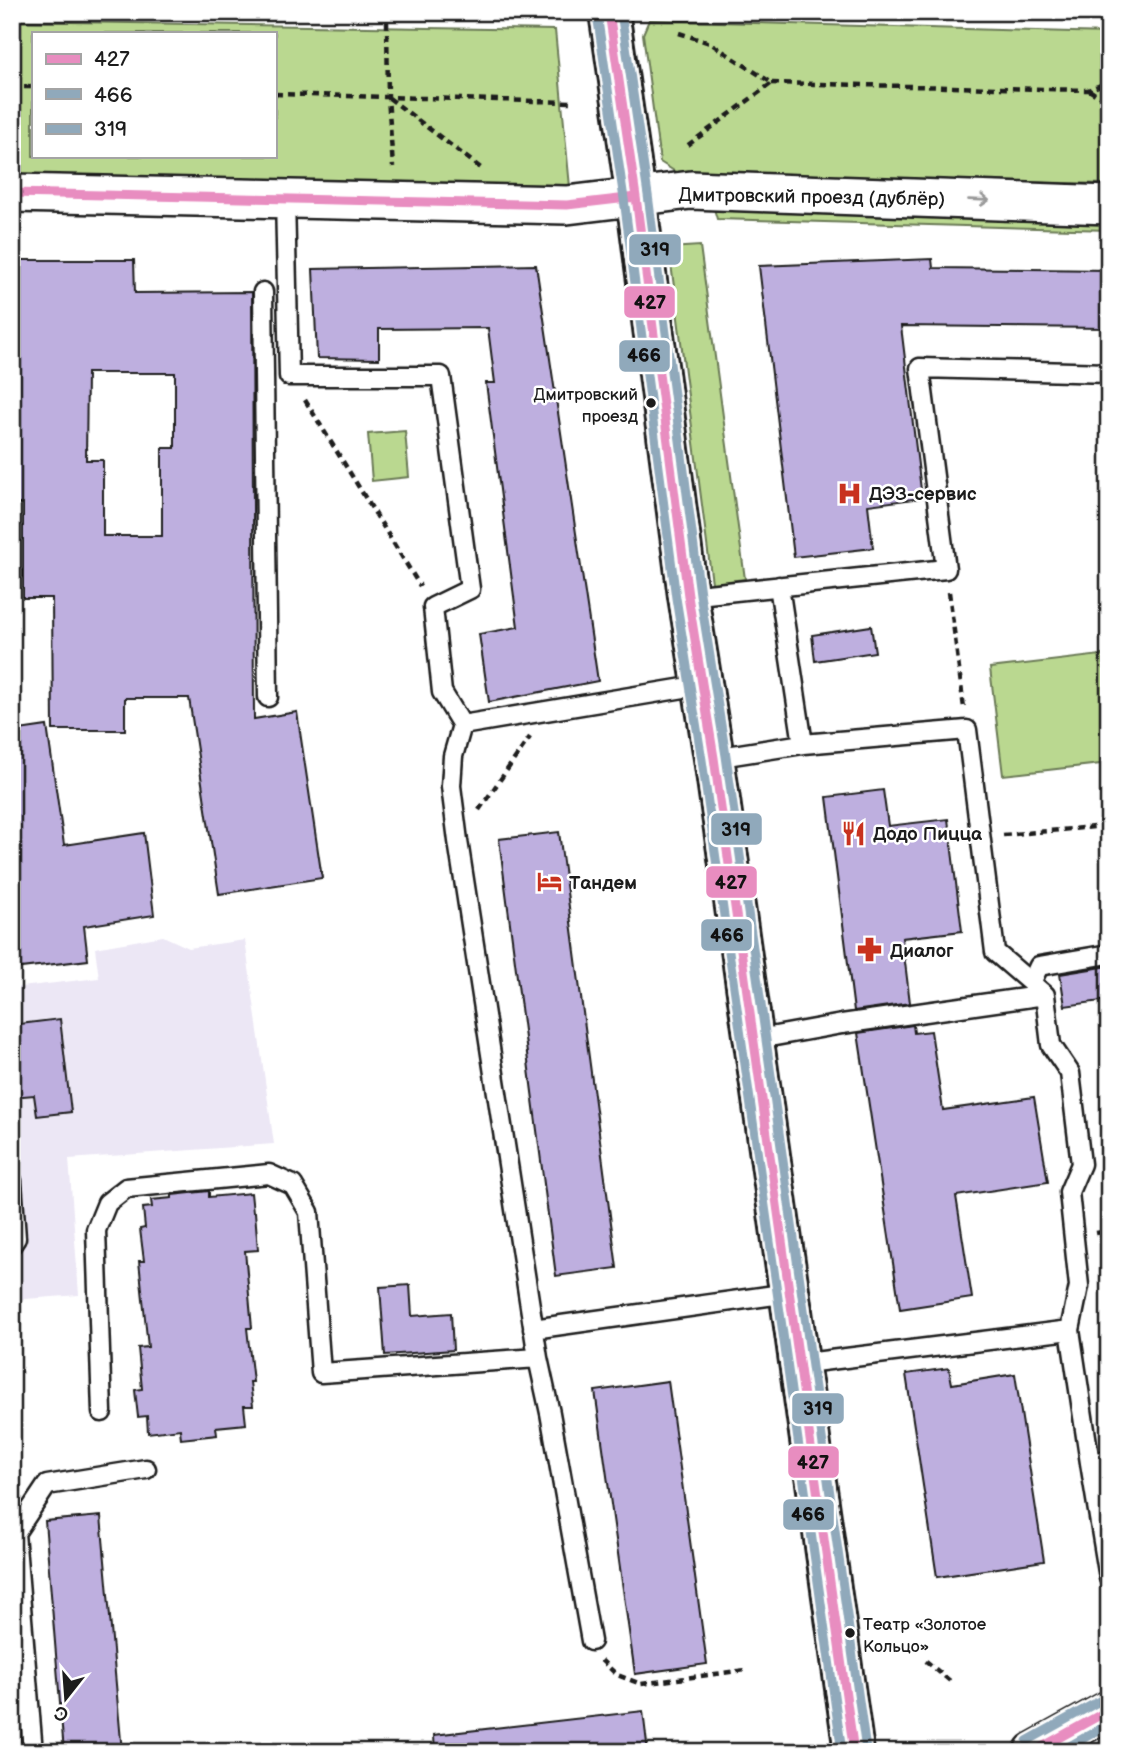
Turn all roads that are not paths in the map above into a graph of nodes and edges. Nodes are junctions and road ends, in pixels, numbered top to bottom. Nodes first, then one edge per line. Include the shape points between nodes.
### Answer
1 (609, 12) edge
2 (12, 193) edge
3 (636, 197) junction
4 (285, 198) junction
5 (1109, 205) edge
6 (263, 292) dead end
7 (1109, 373) edge
8 (779, 586) junction
9 (688, 596) junction
10 (702, 685) junction
11 (268, 697) dead end
12 (463, 725) junction
13 (803, 744) junction
14 (714, 758) junction
15 (1109, 954) edge
16 (1031, 983) junction
17 (1045, 995) junction
18 (753, 1040) junction
19 (12, 1181) edge
20 (12, 1244) edge
21 (789, 1293) junction
22 (533, 1329) junction
23 (1070, 1330) junction
24 (538, 1358) junction
25 (798, 1364) junction
26 (102, 1412) dead end
27 (1109, 1460) edge
28 (1090, 1463) junction
29 (146, 1469) dead end
30 (14, 1533) edge
31 (1109, 1578) edge
32 (590, 1641) road end
33 (1109, 1710) edge
34 (33, 1752) edge
35 (855, 1752) edge
36 (1032, 1752) edge

1 - 3 main road
2 - 4 street, Дмитровский проезд (дублёр)
3 - 4 street, Дмитровский проезд (дублёр) via 567,205
3 -> 5 street, Дмитровский проезд (дублёр) via 691,190
3 - 9 main road
4 - 12 lane via 289,376 441,376 470,589 433,607 442,692
6 - 11 lane
7 - 8 lane via 920,368 946,569
8 - 9 lane
8 - 13 lane
9 - 10 main road
10 - 12 lane
10 - 14 main road
12 - 22 lane via 453,756 451,786
13 - 14 lane
13 - 16 lane via 967,730 995,952
14 - 18 main road
15 - 16 lane via 1039,966
16 - 17 lane
17 - 18 lane
17 - 23 lane via 1051,1045 1070,1073 1081,1164 1069,1192 1079,1286
18 - 21 main road
19 - 20 lane via 16,1238
21 - 22 lane
21 - 25 main road
22 - 24 lane
23 - 25 lane
23 - 28 lane
24 - 26 lane via 321,1373 309,1212 292,1185 269,1174 126,1188 107,1203 96,1230
24 - 32 lane
25 - 35 main road
27 - 28 lane
28 - 31 lane
29 - 30 lane via 47,1485
30 - 34 lane
33 - 36 street

